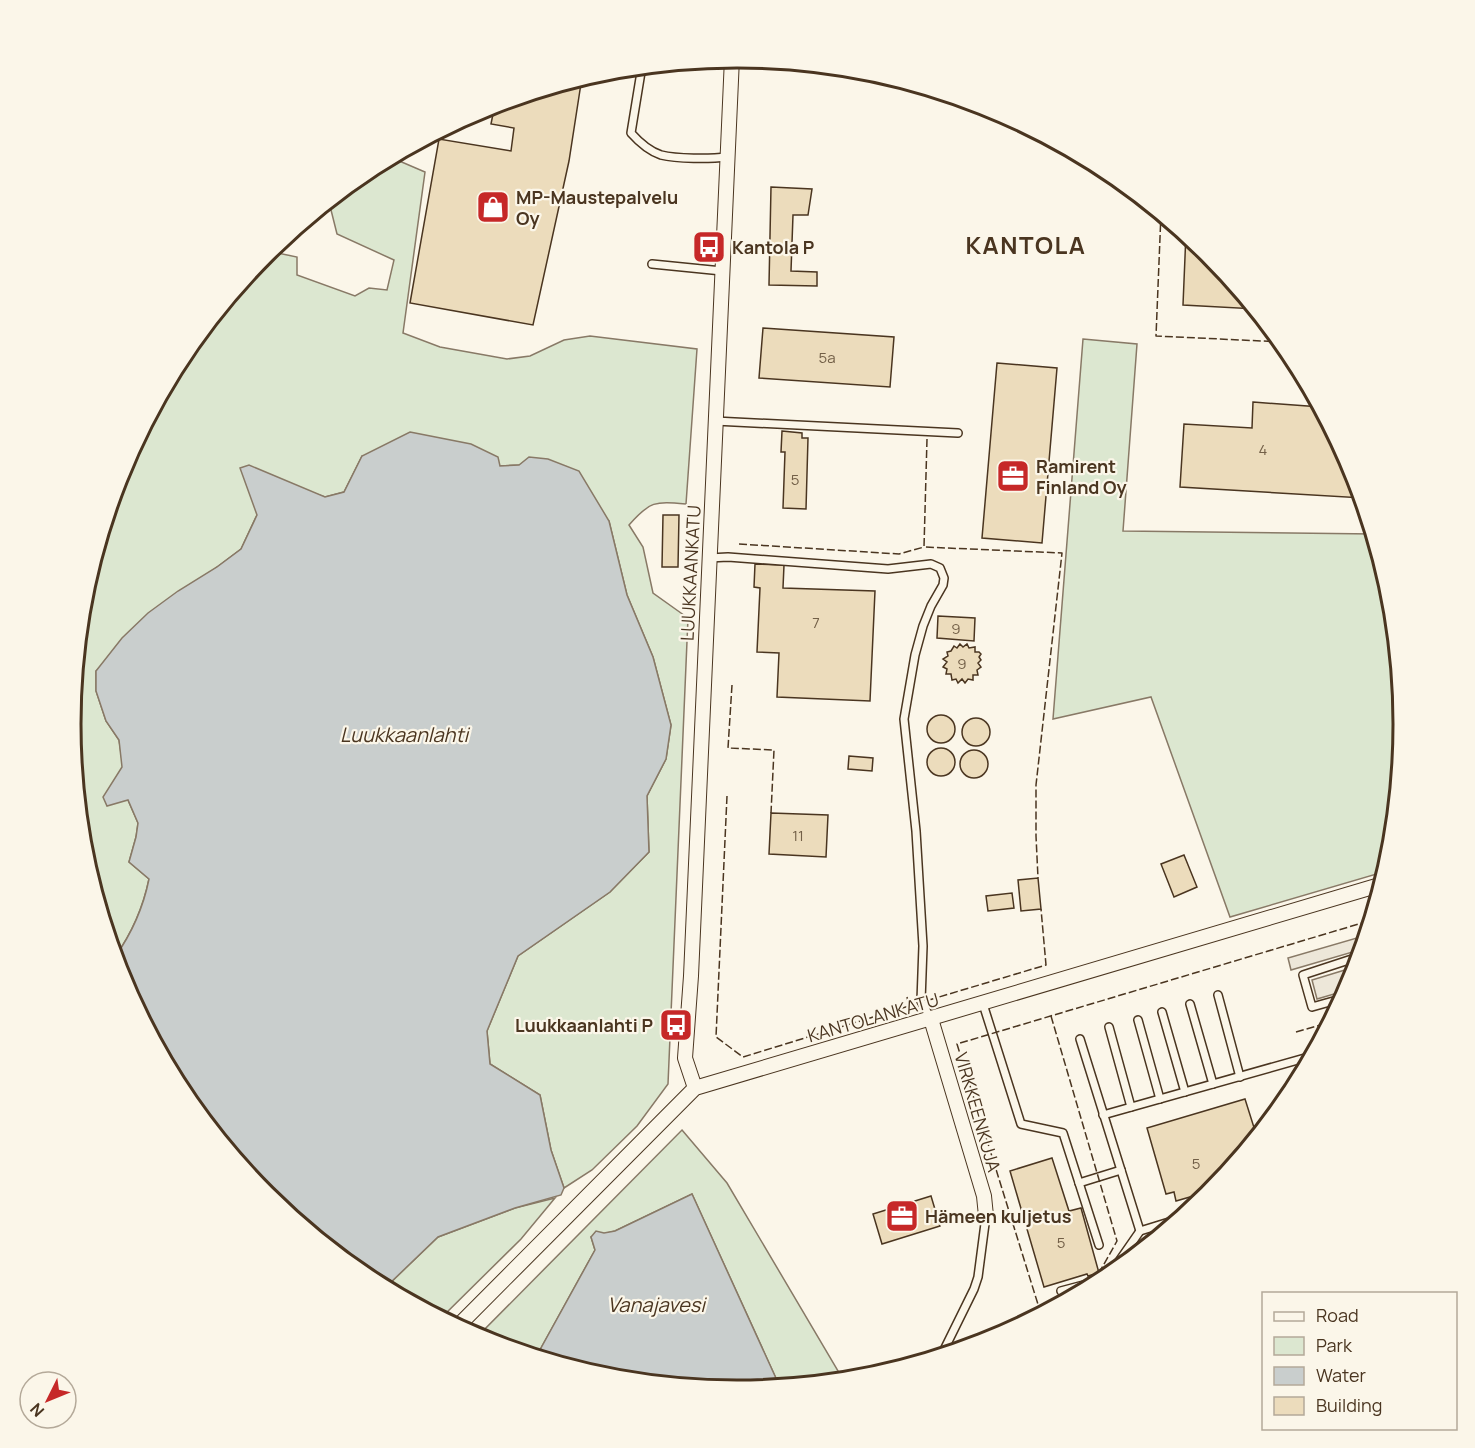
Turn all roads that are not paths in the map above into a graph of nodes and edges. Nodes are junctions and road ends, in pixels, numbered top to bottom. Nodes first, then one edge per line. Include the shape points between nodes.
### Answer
1 (731, 68) edge
2 (641, 75) edge
3 (727, 157) junction
4 (652, 264) dead end
5 (722, 271) junction
6 (715, 421) junction
7 (958, 433) dead end
8 (709, 558) junction
9 (1373, 888) edge
10 (1350, 960) edge
11 (1218, 995) dead end
12 (1332, 1001) edge
13 (983, 1004) junction
14 (1190, 1004) dead end
15 (1162, 1012) dead end
16 (931, 1019) junction
17 (1138, 1020) dead end
18 (1109, 1027) dead end
19 (1080, 1039) dead end
20 (1302, 1059) edge
21 (1240, 1077) junction
22 (1213, 1084) junction
23 (695, 1088) junction
24 (1185, 1092) junction
25 (1160, 1099) junction
26 (1131, 1107) junction
27 (1104, 1115) junction
28 (1120, 1170) junction
29 (1079, 1183) junction
30 (986, 1216) joint
31 (1162, 1224) edge
32 (1140, 1231) junction
33 (1099, 1245) dead end
34 (1123, 1255) edge
35 (1075, 1287) edge
36 (1061, 1291) dead end
37 (463, 1321) edge
38 (945, 1347) edge

1 - 3 street, LUUKKAANKATU
2 - 3 lane via 631,133 642,145 661,154
3 - 5 street, LUUKKAANKATU
4 - 5 lane
5 - 6 street, LUUKKAANKATU
6 - 7 lane
6 - 8 street, LUUKKAANKATU
8 - 16 lane via 888,569 931,564 940,568 943,585 923,626 904,719 923,946 921,1001
8 - 23 street, LUUKKAANKATU via 685,1058
9 - 13 street, KANTOLANKATU
10 - 12 lane via 1303,975 1312,1006
11 - 21 lane
13 - 16 street, KANTOLANKATU
13 - 29 lane via 1021,1124 1063,1133
14 - 22 lane
15 - 24 lane
16 - 23 street, KANTOLANKATU
16 - 30 street, VIRKKEENKUJA via 984,1196
17 - 25 lane
18 - 26 lane
19 - 27 lane
20 - 21 lane
21 - 22 lane
22 - 24 lane
23 - 37 street, KANTOLANKATU
24 - 25 lane
25 - 26 lane
26 - 27 lane
27 - 28 lane
28 - 29 lane
28 - 32 lane
29 - 33 lane
30 - 38 lane via 974,1289
31 - 32 lane
32 - 34 lane
35 - 36 lane

